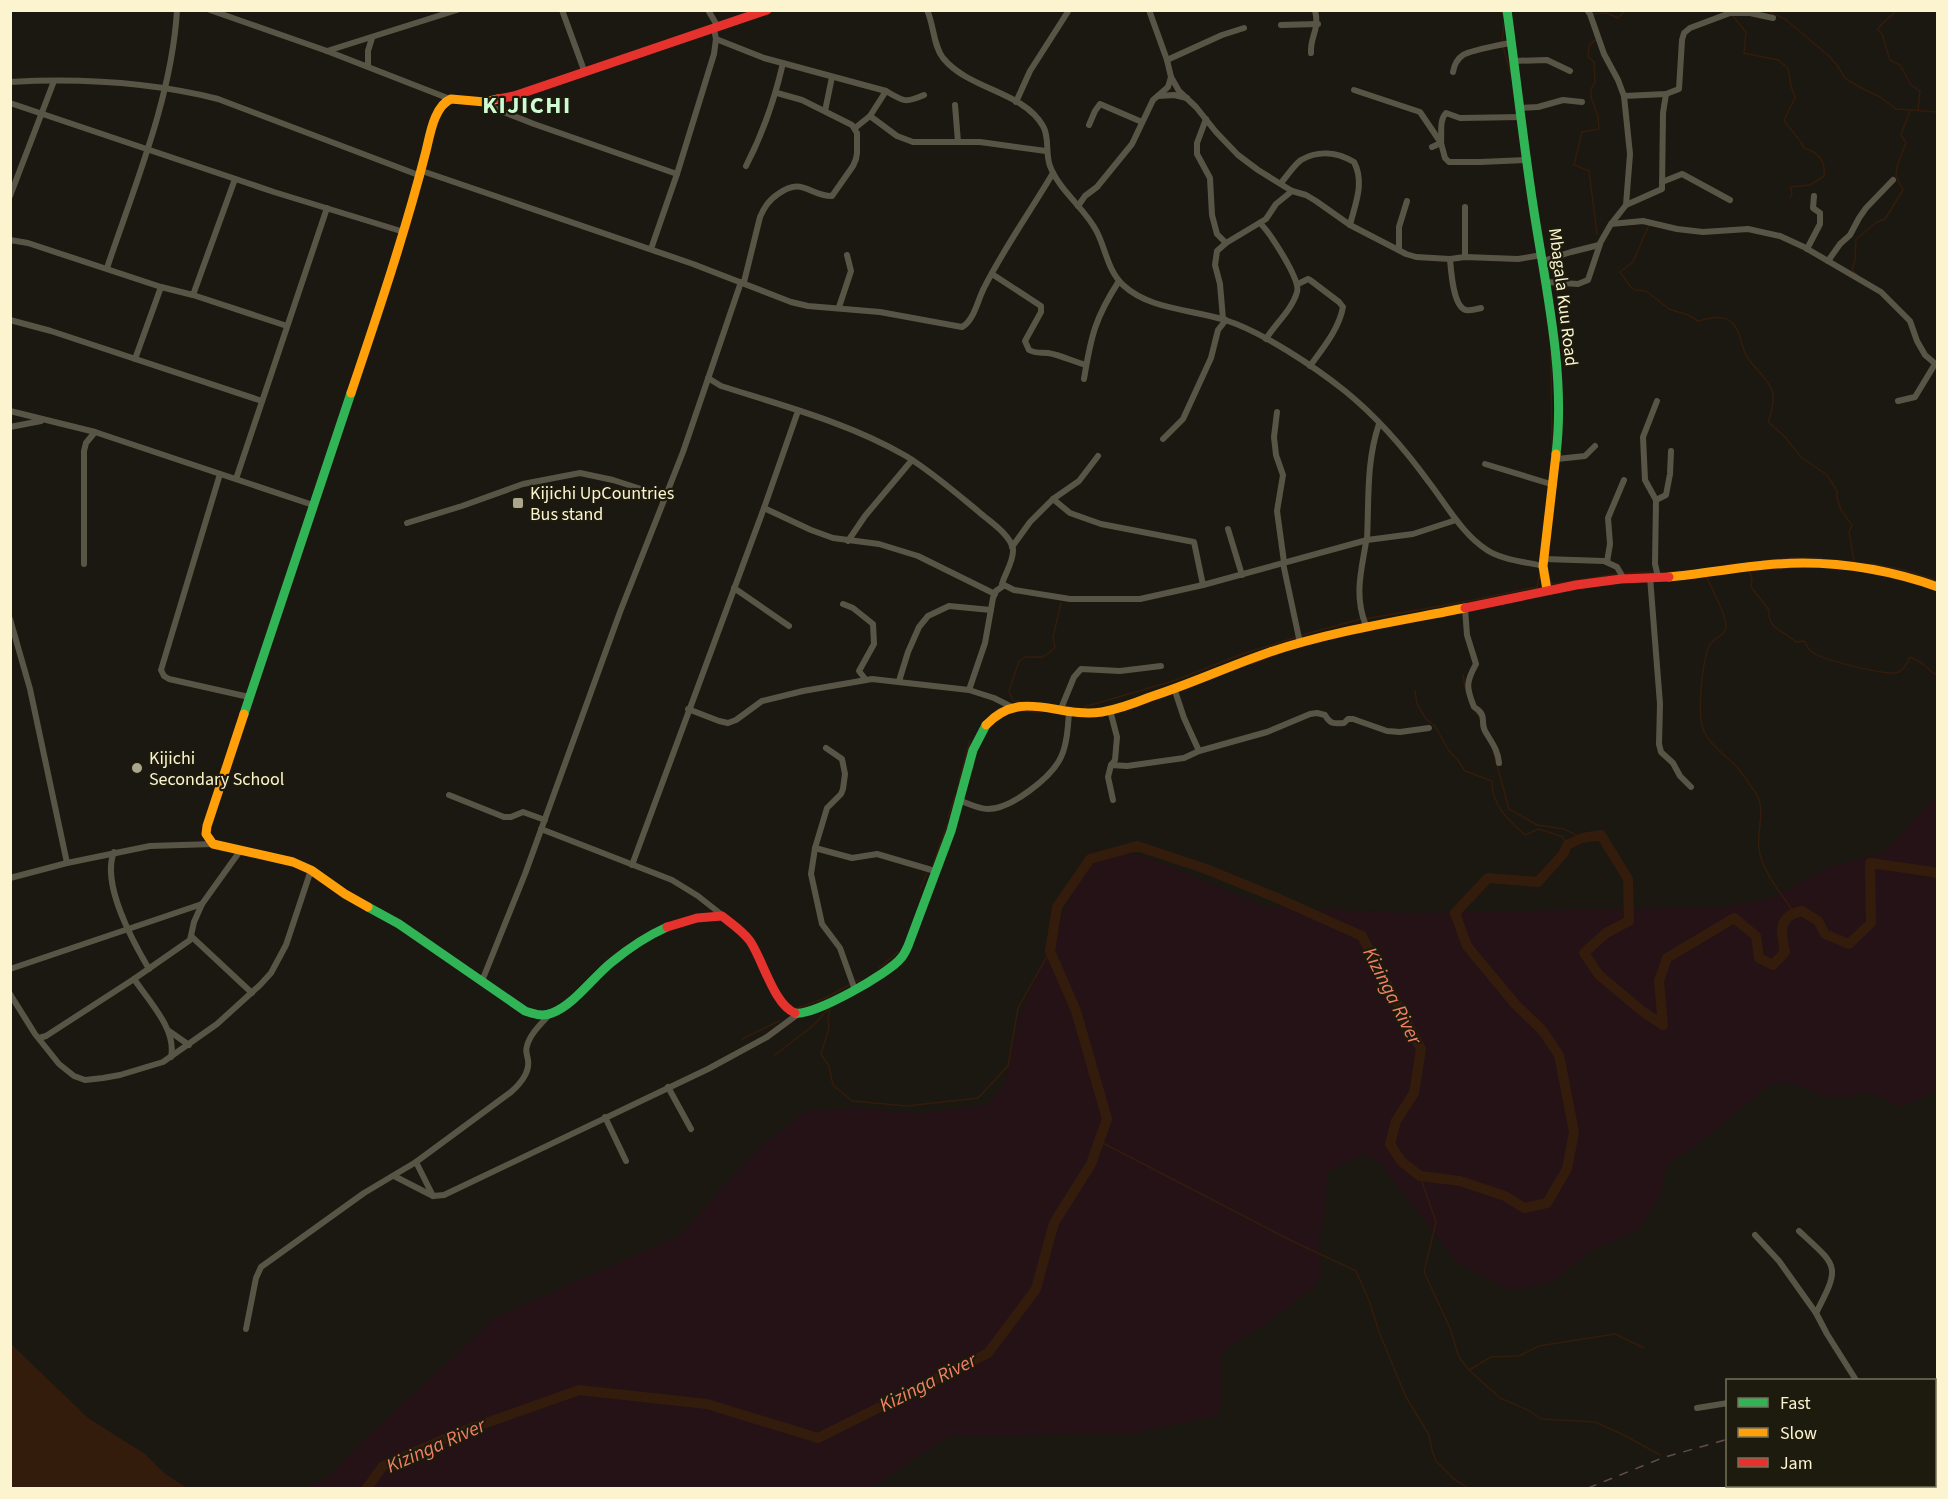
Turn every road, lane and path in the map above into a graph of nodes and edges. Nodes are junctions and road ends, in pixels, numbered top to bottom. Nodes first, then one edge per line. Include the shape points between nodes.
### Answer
1 (177, 10) edge
2 (210, 10) edge
3 (458, 10) edge
4 (562, 10) edge
5 (708, 10) edge
6 (767, 10) edge
7 (927, 10) edge
8 (1070, 10) edge
9 (1149, 10) edge
10 (1315, 10) edge
11 (1507, 10) edge
12 (1587, 10) edge
13 (1773, 18) dead end
14 (1318, 24) junction
15 (1281, 25) dead end
16 (1244, 28) dead end
17 (716, 32) junction
18 (372, 38) junction
19 (1511, 43) junction
20 (327, 51) junction
21 (1311, 53) dead end
22 (1167, 60) junction
23 (1513, 61) junction
24 (783, 63) junction
25 (368, 66) junction
26 (1570, 71) dead end
27 (1453, 72) dead end
28 (585, 73) junction
29 (832, 77) junction
30 (1171, 77) junction
31 (54, 81) junction
32 (10, 82) edge
33 (164, 87) junction
34 (1354, 90) dead end
35 (886, 91) junction
36 (777, 93) junction
37 (1666, 94) junction
38 (924, 95) dead end
39 (1157, 96) junction
40 (1624, 96) junction
41 (1187, 98) junction
42 (451, 99) junction
43 (478, 102) junction
44 (1016, 102) junction
45 (1582, 102) dead end
46 (10, 103) edge
47 (955, 105) dead end
48 (825, 111) junction
49 (41, 113) junction
50 (1521, 113) junction
51 (870, 117) junction
52 (1206, 119) junction
53 (1142, 122) junction
54 (1089, 125) dead end
55 (855, 128) junction
56 (958, 142) junction
57 (1441, 143) junction
58 (1432, 147) dead end
59 (147, 149) junction
60 (1046, 151) junction
61 (1529, 160) junction
62 (746, 166) dead end
63 (421, 173) junction
64 (1053, 173) junction
65 (677, 174) junction
66 (235, 179) junction
67 (1893, 180) dead end
68 (1662, 182) junction
69 (1281, 183) junction
70 (1292, 191) junction
71 (10, 196) edge
72 (1814, 196) dead end
73 (1730, 200) dead end
74 (1407, 201) dead end
75 (1626, 205) junction
76 (1078, 206) junction
77 (1465, 207) dead end
78 (327, 208) junction
79 (1260, 223) junction
80 (1611, 224) junction
81 (1350, 225) junction
82 (404, 232) junction
83 (11, 238) edge
84 (1226, 243) junction
85 (1600, 244) junction
86 (651, 249) junction
87 (1807, 249) junction
88 (1399, 250) junction
89 (847, 255) dead end
90 (1465, 257) junction
91 (1543, 258) junction
92 (1450, 259) junction
93 (1828, 261) junction
94 (107, 268) junction
95 (992, 274) junction
96 (1119, 280) junction
97 (742, 282) junction
98 (1546, 282) junction
99 (1298, 284) junction
100 (161, 287) junction
101 (193, 295) junction
102 (839, 307) junction
103 (1481, 308) dead end
104 (10, 320) edge
105 (1225, 320) junction
106 (287, 326) junction
107 (1266, 339) junction
108 (135, 359) junction
109 (1086, 365) junction
110 (1936, 365) edge
111 (1310, 366) junction
112 (708, 378) junction
113 (1084, 379) dead end
114 (706, 386) junction
115 (721, 386) junction
116 (262, 401) junction
117 (1657, 401) dead end
118 (1898, 401) dead end
119 (10, 411) edge
120 (798, 411) junction
121 (1277, 412) dead end
122 (44, 420) junction
123 (1379, 424) junction
124 (10, 427) edge
125 (95, 432) junction
126 (1163, 438) dead end
127 (1595, 446) dead end
128 (1671, 451) dead end
129 (1098, 456) dead end
130 (1557, 459) junction
131 (912, 460) junction
132 (1485, 464) dead end
133 (220, 474) junction
134 (236, 479) junction
135 (1624, 480) dead end
136 (1554, 485) junction
137 (666, 497) junction
138 (1053, 499) junction
139 (1656, 500) junction
140 (313, 505) junction
141 (764, 508) junction
142 (1456, 519) junction
143 (407, 523) dead end
144 (1228, 529) dead end
145 (848, 541) junction
146 (1367, 541) junction
147 (1012, 547) junction
148 (1544, 562) junction
149 (1607, 562) junction
150 (1284, 563) junction
151 (84, 564) dead end
152 (1242, 575) junction
153 (1654, 577) junction
154 (1624, 579) junction
155 (1203, 585) junction
156 (1003, 586) junction
157 (1938, 587) edge
158 (734, 588) junction
159 (1547, 590) junction
160 (995, 594) junction
161 (843, 604) dead end
162 (1465, 608) junction
163 (991, 610) junction
164 (10, 619) edge
165 (789, 626) dead end
166 (1366, 626) junction
167 (1300, 643) junction
168 (14, 646) edge
169 (1161, 666) dead end
170 (866, 680) junction
171 (899, 681) junction
172 (1174, 688) junction
173 (969, 690) junction
174 (249, 698) junction
175 (1012, 708) junction
176 (688, 710) junction
177 (1110, 710) junction
178 (1065, 711) junction
179 (1429, 728) dead end
180 (826, 748) dead end
181 (1199, 751) junction
182 (1499, 763) dead end
183 (1111, 765) junction
184 (1691, 788) dead end
185 (449, 795) dead end
186 (1113, 800) dead end
187 (961, 801) junction
188 (545, 820) junction
189 (541, 830) junction
190 (213, 844) junction
191 (815, 848) junction
192 (240, 851) junction
193 (114, 852) junction
194 (67, 862) junction
195 (632, 865) junction
196 (311, 870) junction
197 (935, 871) junction
198 (10, 878) edge
199 (202, 904) junction
200 (722, 916) junction
201 (127, 928) junction
202 (192, 937) junction
203 (10, 969) edge
204 (149, 969) junction
205 (134, 980) junction
206 (482, 981) junction
207 (855, 990) junction
208 (252, 993) junction
209 (10, 994) edge
210 (798, 1014) junction
211 (549, 1015) junction
212 (169, 1030) junction
213 (39, 1038) junction
214 (189, 1045) junction
215 (171, 1057) junction
216 (668, 1087) junction
217 (605, 1117) junction
218 (691, 1129) dead end
219 (626, 1161) dead end
220 (416, 1162) junction
221 (394, 1176) junction
222 (433, 1196) junction
223 (1799, 1231) dead end
224 (1755, 1235) dead end
225 (1816, 1313) junction
226 (246, 1329) dead end
227 (1855, 1379) edge
228 (1726, 1402) edge
229 (1697, 1408) dead end

1 - 33 street
2 - 20 street
3 - 18 street
4 - 28 street
5 - 17 street
6 - 17 street
7 - 44 street via 944,58 964,76
8 - 44 street via 1030,70
9 - 22 street
10 - 14 street
11 - 19 street, Mbagala Kuu Road
12 - 40 street
13 - 37 street via 1730,13 1690,28 1682,40 1680,88
14 - 15 street
14 - 21 street
16 - 22 street
17 - 24 street via 764,58
17 - 28 street
17 - 65 street via 714,54
18 - 20 street
18 - 25 street
19 - 23 street, Mbagala Kuu Road
19 - 27 street via 1464,54
20 - 25 street
22 - 30 street
23 - 26 street via 1547,60
23 - 50 street, Mbagala Kuu Road
24 - 29 street
24 - 36 street
25 - 42 street
28 - 43 street via 514,96
29 - 35 street
29 - 48 street
30 - 39 street via 1168,87
30 - 41 street
31 - 32 street
31 - 33 street
31 - 49 street
33 - 59 street
33 - 63 street via 218,99
34 - 57 street via 1420,112
35 - 38 street via 908,102
35 - 51 street
36 - 48 street
36 - 62 street
37 - 40 street
37 - 68 street
39 - 41 street
39 - 53 street
40 - 75 street via 1630,154
41 - 52 street
42 - 43 street
42 - 63 street via 438,112
43 - 65 street
44 - 60 street via 1043,126
45 - 50 street via 1563,100
46 - 49 street
47 - 56 street
48 - 55 street
49 - 59 street
49 - 71 street
50 - 57 street via 1460,118 1446,113
50 - 61 street, Mbagala Kuu Road
51 - 55 street
51 - 56 street via 904,140
52 - 69 street via 1238,155
52 - 84 street via 1197,154 1210,178 1217,234
53 - 54 street via 1100,104
53 - 76 street via 1132,144
55 - 97 street via 856,159 832,195 787,187 762,210
56 - 60 street via 998,143
57 - 58 street
57 - 61 street via 1449,162
59 - 66 street
59 - 94 street
60 - 64 street
61 - 91 street, Mbagala Kuu Road
63 - 82 street
63 - 86 street
64 - 76 street
64 - 95 street
65 - 86 street
66 - 78 street
66 - 101 street
67 - 93 street via 1866,208
68 - 73 street via 1682,174
68 - 75 street via 1660,191
69 - 70 street
69 - 81 street via 1301,160 1320,153 1353,162 1359,194
70 - 79 street
70 - 81 street via 1311,198
72 - 87 street via 1813,208 1820,213 1820,220
74 - 88 street via 1399,227
75 - 80 street
76 - 96 street via 1098,234
77 - 90 street
78 - 82 street
78 - 106 street
79 - 84 street
79 - 99 street via 1281,251
80 - 85 street
80 - 87 street via 1643,221 1703,232 1748,229 1780,236
81 - 88 street
82 - 140 street
83 - 94 street
84 - 105 street via 1217,251 1215,261
85 - 91 street
85 - 98 street via 1588,280 1578,284
86 - 97 street
87 - 93 street
88 - 92 street via 1416,257
89 - 102 street via 851,271
90 - 91 street
90 - 92 street
91 - 98 street, Mbagala Kuu Road
92 - 103 street via 1455,296 1462,308
93 - 110 street via 1881,292 1900,309 1910,321 1925,355
94 - 100 street
95 - 102 street via 964,326
95 - 109 street via 1041,306 1025,341 1029,350
96 - 105 street via 1136,299
96 - 109 street via 1098,315
97 - 102 street via 801,305
97 - 112 street
98 - 130 street, Mbagala Kuu Road via 1558,394
99 - 107 street via 1291,305
99 - 111 street via 1310,280 1342,307 1336,327
100 - 101 street
100 - 108 street
101 - 106 street
104 - 108 street
105 - 107 street
105 - 126 street via 1183,419
106 - 116 street
107 - 111 street
108 - 116 street
109 - 113 street
110 - 118 street via 1915,397
111 - 123 street via 1346,392
112 - 114 street
112 - 115 street
114 - 115 street
114 - 137 street
115 - 120 street
116 - 134 street
117 - 139 street via 1643,437 1644,480
119 - 122 street
120 - 131 street via 871,437
120 - 141 street
121 - 150 street via 1274,437 1283,475 1277,511
122 - 124 street
122 - 125 street
123 - 142 street
123 - 146 street via 1369,471
125 - 133 street
125 - 151 street via 84,450
127 - 130 street via 1585,456
128 - 139 street via 1666,495
129 - 138 street via 1078,481
130 - 136 street, Mbagala Kuu Road
131 - 145 street
131 - 147 street via 996,527
132 - 136 street
133 - 134 street
133 - 174 street via 161,670 169,679
134 - 140 street
135 - 149 street via 1608,518
136 - 148 street, Mbagala Kuu Road
137 - 143 street via 580,473 524,484
137 - 188 street
138 - 147 street
138 - 155 street via 1070,513 1101,524 1192,541
139 - 153 street
140 - 174 street
141 - 145 street via 820,534
141 - 158 street
142 - 146 street via 1413,534
142 - 148 street via 1490,552 1511,559
144 - 152 street
145 - 160 street via 879,544 918,556
146 - 150 street
146 - 166 street via 1358,589
147 - 156 street
148 - 149 street
148 - 159 street, Mbagala Kuu Road
149 - 154 street via 1620,570
150 - 152 street
150 - 167 street
152 - 155 street
153 - 154 street
153 - 157 street via 1796,562 1876,568
153 - 184 street via 1659,744 1661,752
154 - 159 street
155 - 156 street via 1149,598 1120,600 1059,597
156 - 160 street
158 - 165 street
158 - 176 street
159 - 162 street
160 - 163 street
161 - 170 street via 873,624 874,644 859,671
162 - 166 street
162 - 182 street via 1467,635 1476,664 1468,677 1470,695 1485,719 1484,729 1494,744
163 - 171 street via 949,606 928,616 919,627
163 - 173 street via 985,644
164 - 168 street
166 - 167 street
167 - 172 street
168 - 194 street via 30,689
169 - 178 street via 1120,671 1081,669 1074,677
170 - 171 street
170 - 176 street via 762,701 728,723
171 - 173 street
172 - 177 street
172 - 181 street
173 - 175 street
174 - 190 street via 207,826
175 - 178 street via 1023,705
175 - 187 street via 997,715 981,733
176 - 195 street
177 - 178 street
177 - 183 street via 1117,737
178 - 187 street via 1064,751 1048,775 1015,800 999,806 986,809
179 - 181 street via 1401,732 1358,719 1332,724 1325,715 1314,713 1267,732
180 - 191 street via 842,759 845,782 841,794 827,808
181 - 183 street via 1184,758
183 - 186 street via 1108,782
185 - 188 street via 504,817 523,812
187 - 197 street
188 - 189 street
189 - 195 street
189 - 206 street
190 - 192 street
190 - 193 street via 164,844
191 - 197 street via 852,858 877,854
191 - 207 street via 811,874 818,912 840,948
192 - 196 street via 293,862
192 - 199 street
193 - 194 street
193 - 201 street via 111,871
194 - 198 street
195 - 200 street via 678,884
196 - 206 street
196 - 208 street via 279,960
197 - 207 street via 900,959 891,969
199 - 201 street
199 - 202 street
200 - 210 street via 747,936 780,1000
200 - 211 street via 679,922 651,933
201 - 203 street
201 - 204 street
202 - 204 street
202 - 208 street
204 - 205 street
205 - 212 street
205 - 213 street
206 - 211 street via 525,1011
207 - 210 street via 816,1010
208 - 214 street
209 - 213 street
210 - 216 street via 767,1037
211 - 220 street via 528,1042 528,1066 518,1086
212 - 214 street
212 - 215 street
213 - 215 street via 59,1064 85,1080 120,1075
214 - 215 street
216 - 217 street
216 - 218 street
217 - 219 street
217 - 222 street via 444,1195
220 - 221 street
220 - 222 street
221 - 222 street
221 - 226 street via 261,1267
223 - 225 street via 1827,1257 1833,1269 1827,1293
224 - 225 street
225 - 227 street
228 - 229 street

